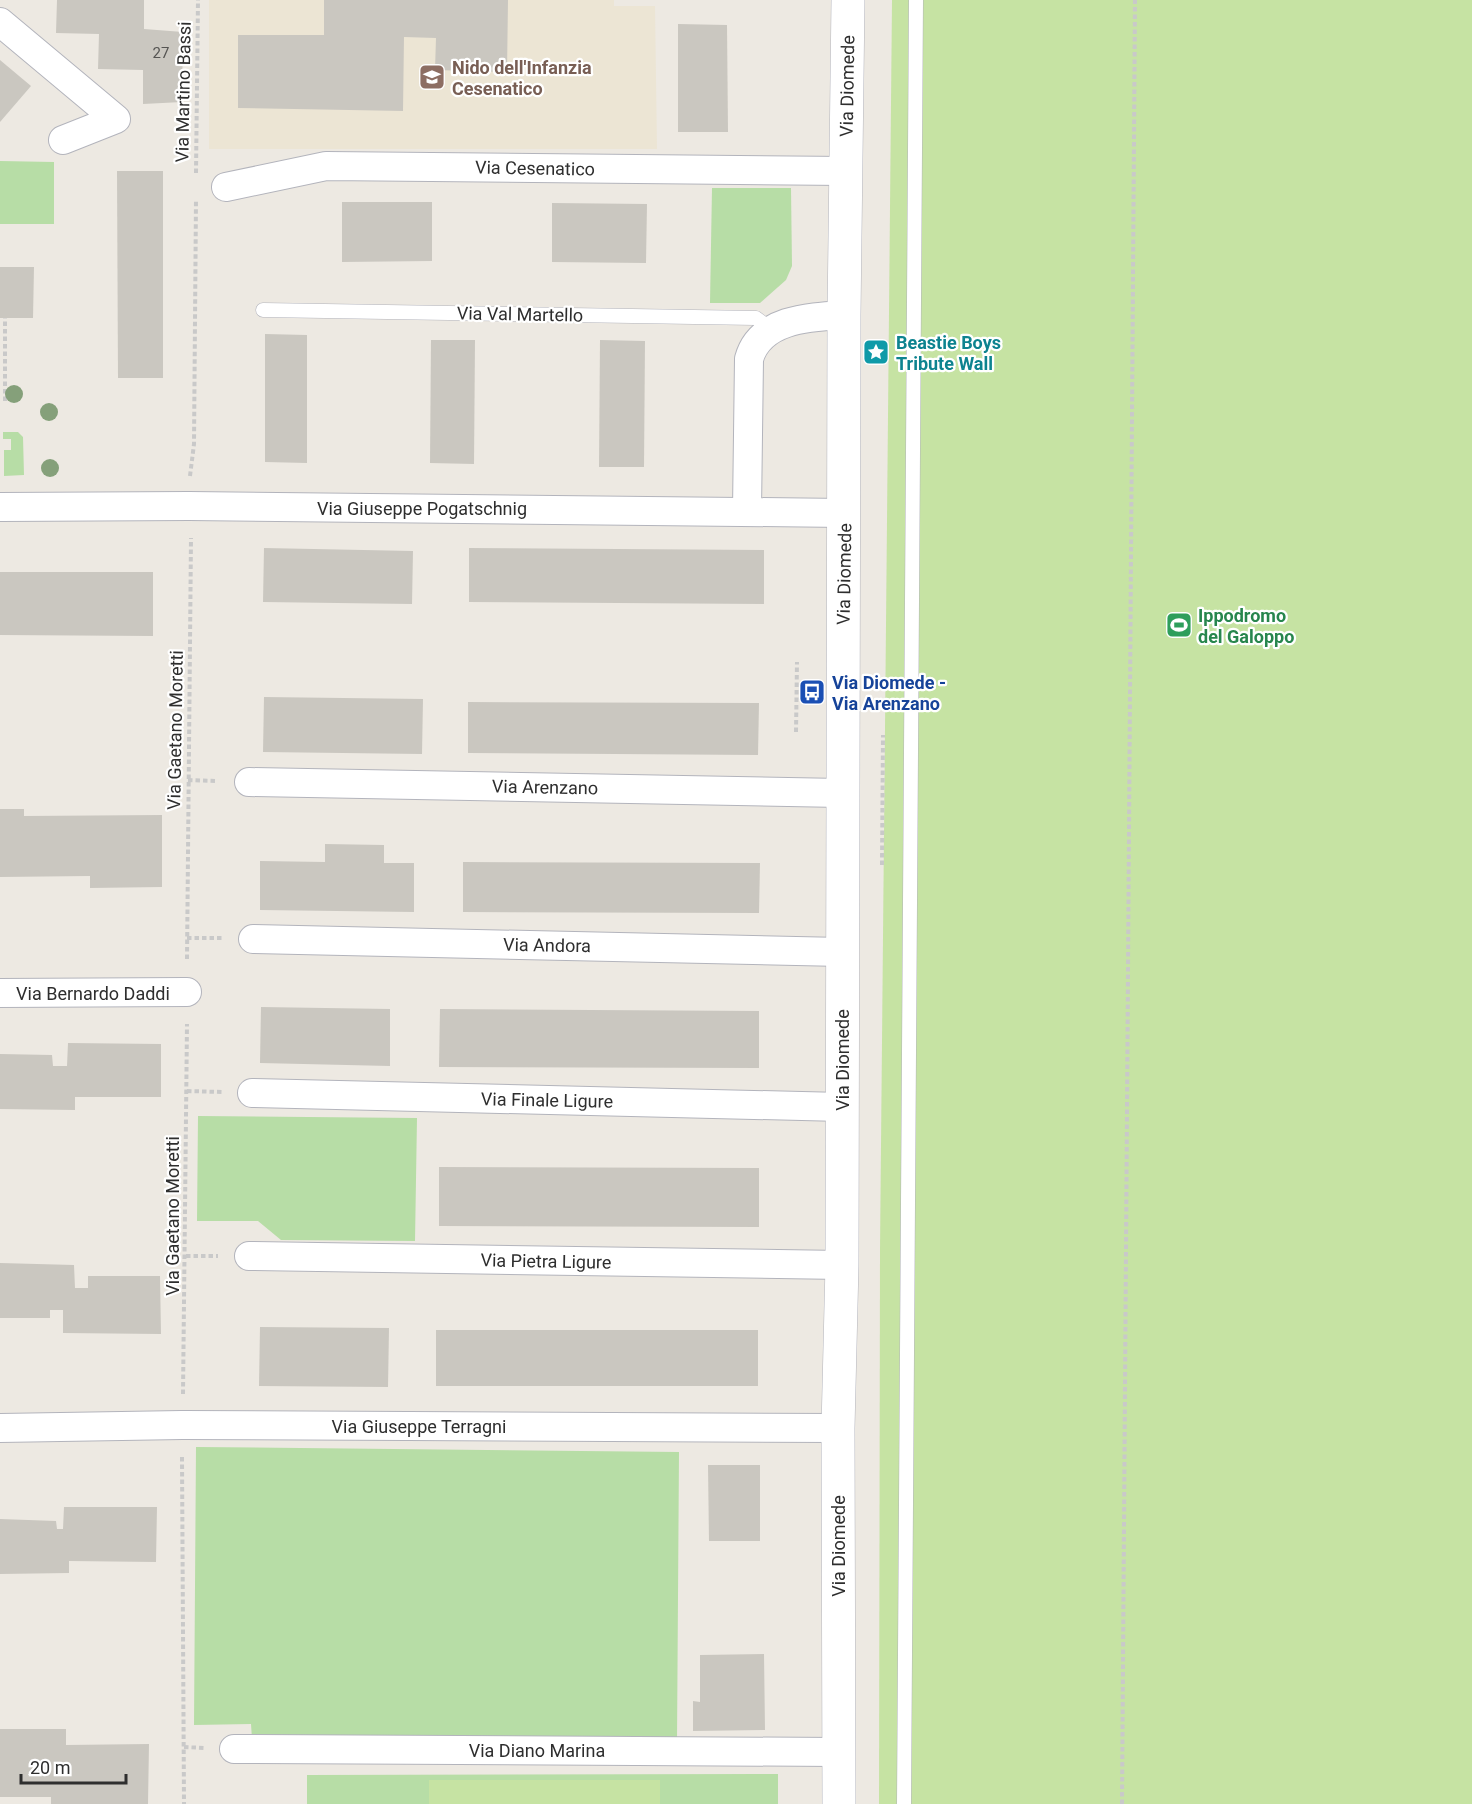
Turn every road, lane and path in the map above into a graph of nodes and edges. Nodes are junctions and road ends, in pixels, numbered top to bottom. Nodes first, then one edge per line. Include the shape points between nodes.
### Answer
1 (198, 0) edge
2 (848, 0) edge
3 (916, 0) edge
4 (1135, 0) edge
5 (0, 22) edge
6 (63, 140) dead end
7 (846, 171) junction
8 (196, 176) dead end
9 (226, 187) dead end
10 (196, 195) dead end
11 (263, 310) dead end
12 (844, 315) junction
13 (5, 318) dead end
14 (772, 330) junction
15 (5, 401) dead end
16 (190, 481) dead end
17 (0, 507) edge
18 (747, 510) junction
19 (845, 513) junction
20 (191, 533) dead end
21 (797, 662) dead end
22 (796, 732) dead end
23 (882, 735) dead end
24 (249, 782) dead end
25 (842, 792) junction
26 (882, 865) dead end
27 (187, 938) dead end
28 (253, 939) dead end
29 (842, 952) junction
30 (187, 992) joint
31 (0, 993) edge
32 (252, 1093) dead end
33 (842, 1107) junction
34 (249, 1257) dead end
35 (842, 1265) junction
36 (183, 1404) dead end
37 (0, 1428) edge
38 (838, 1428) junction
39 (182, 1454) dead end
40 (234, 1749) dead end
41 (839, 1752) junction
42 (184, 1804) edge
43 (838, 1804) edge
44 (904, 1804) edge
45 (1122, 1804) edge

1 - 8 path, Via Martino Bassi
2 - 7 street, Via Diomede
3 - 44 lane
4 - 45 path
5 - 6 street via 116,118
7 - 9 street, Via Cesenatico via 326,166
7 - 12 street, Via Diomede
10 - 16 path via 194,444
11 - 14 lane, Via Val Martello via 756,318
12 - 14 street via 799,318
12 - 19 street, Via Diomede
13 - 15 path
14 - 18 street via 756,342 749,359
17 - 18 street, Via Giuseppe Pogatschnig
18 - 19 street, Via Giuseppe Pogatschnig
19 - 25 street, Via Diomede
20 - 27 path, Via Gaetano Moretti
21 - 22 path
23 - 26 path
24 - 25 street, Via Arenzano
25 - 29 street, Via Diomede
28 - 29 street, Via Andora
29 - 33 street, Via Diomede
30 - 31 street, Via Bernardo Daddi
30 - 36 path, Via Gaetano Moretti
32 - 33 street, Via Finale Ligure
33 - 35 street, Via Diomede
34 - 35 street, Via Pietra Ligure
35 - 38 street, Via Diomede
37 - 38 street, Via Giuseppe Terragni
38 - 41 street, Via Diomede
39 - 42 path
40 - 41 street, Via Diano Marina
41 - 43 street, Via Diomede

